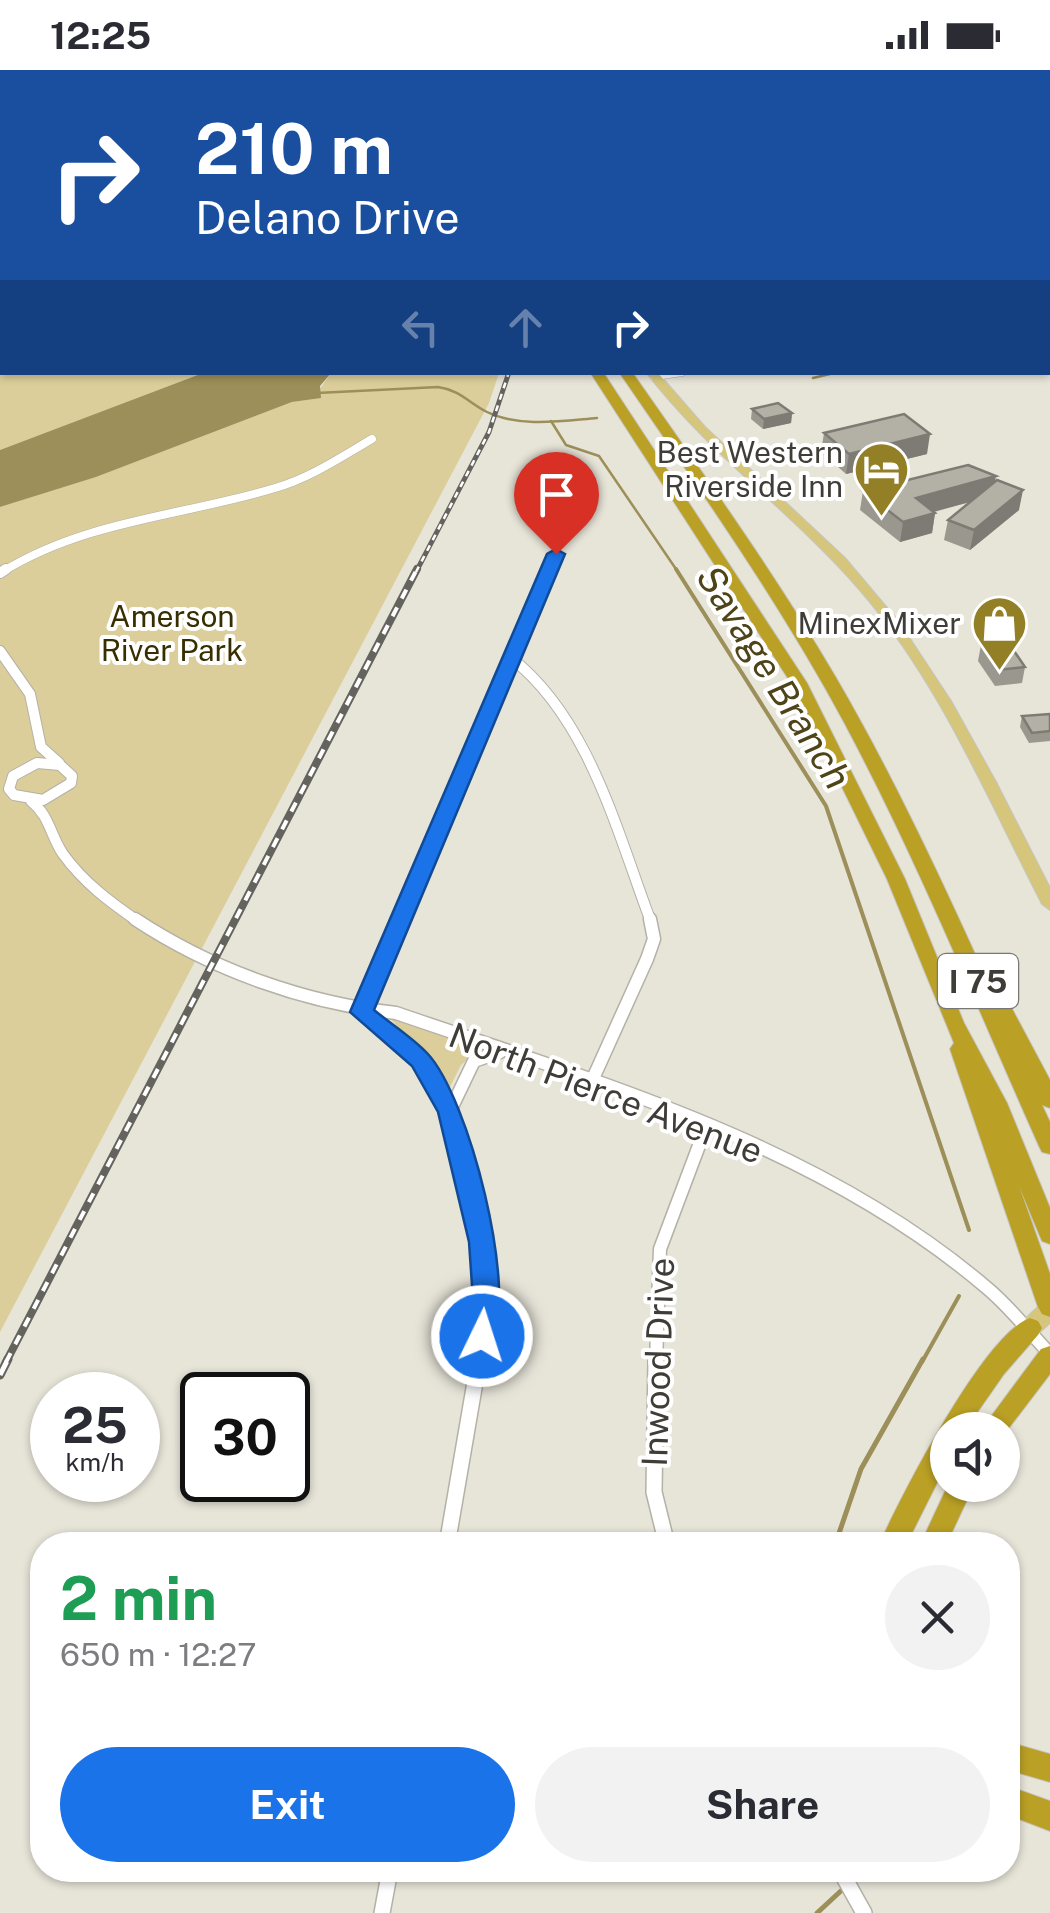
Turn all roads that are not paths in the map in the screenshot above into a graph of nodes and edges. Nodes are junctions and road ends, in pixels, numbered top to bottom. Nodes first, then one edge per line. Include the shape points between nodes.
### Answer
1 (598, 375) edge
2 (627, 375) edge
3 (654, 375) edge
4 (372, 439) dead end
5 (556, 554) dead end
6 (0, 573) edge
7 (0, 651) edge
8 (510, 656) junction
9 (42, 746) junction
10 (60, 764) junction
11 (26, 766) junction
12 (12, 776) junction
13 (0, 781) edge
14 (65, 791) junction
15 (0, 792) edge
16 (14, 794) junction
17 (31, 800) junction
18 (50, 815) junction
19 (1050, 904) edge
20 (958, 932) junction
21 (361, 1012) junction
22 (954, 1023) junction
23 (504, 1052) junction
24 (590, 1083) junction
25 (1050, 1100) edge
26 (450, 1112) junction
27 (706, 1126) junction
28 (1050, 1146) edge
29 (1050, 1235) edge
30 (1050, 1308) edge
31 (1030, 1328) junction
32 (1050, 1355) edge
33 (963, 1412) edge
34 (1007, 1412) edge
35 (930, 1470) edge
36 (953, 1502) edge
37 (449, 1532) edge
38 (664, 1532) edge
39 (899, 1532) edge
40 (940, 1532) edge
41 (1020, 1759) edge
42 (1050, 1768) edge
43 (1020, 1805) edge
44 (1050, 1816) edge
45 (388, 1882) edge
46 (847, 1882) edge
47 (382, 1913) edge
48 (864, 1913) edge

1 - 22 highway, I 75 via 799,683 896,879
2 - 20 highway, I 75 via 817,660
3 - 19 main road via 690,420 827,545 902,634
4 - 6 street via 279,488 154,514 40,552
5 - 8 street
7 - 9 street via 30,694
8 - 21 street
8 - 24 street via 524,664 566,722 651,922 654,939
9 - 10 street
9 - 11 street
10 - 11 street
10 - 14 street via 72,776
11 - 12 street
12 - 13 street
12 - 16 street
14 - 17 street
14 - 18 street
15 - 16 street, North Pierce Avenue
16 - 17 street, North Pierce Avenue
17 - 18 street, North Pierce Avenue
18 - 21 street, North Pierce Avenue via 59,847 78,872 143,924 224,966
20 - 25 highway
20 - 28 highway, I 75
21 - 23 street, North Pierce Avenue via 396,1013
21 - 26 street via 420,1060
22 - 29 highway, I 75 via 996,1103
22 - 30 highway via 969,1085
23 - 24 street, North Pierce Avenue
23 - 26 street via 474,1061
24 - 27 street, North Pierce Avenue
26 - 37 street via 482,1242 486,1300
27 - 31 street, North Pierce Avenue via 926,1237
27 - 38 street, Inwood Drive via 660,1248 652,1456
30 - 31 main road
31 - 32 street, North Pierce Avenue
31 - 33 highway
32 - 34 highway
35 - 39 highway
36 - 40 highway
41 - 42 highway
43 - 44 highway
45 - 47 street
46 - 48 street

